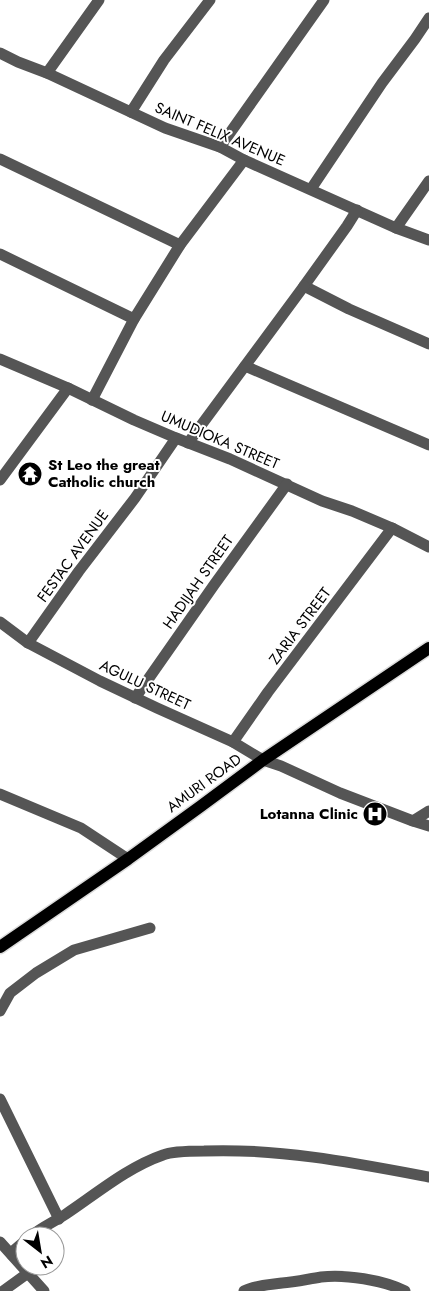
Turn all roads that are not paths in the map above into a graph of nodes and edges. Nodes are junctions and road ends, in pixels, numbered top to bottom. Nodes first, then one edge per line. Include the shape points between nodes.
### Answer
1 (99, 0) edge
2 (210, 0) edge
3 (324, 0) edge
4 (429, 18) edge
5 (0, 53) edge
6 (47, 73) junction
7 (131, 112) junction
8 (220, 147) junction
9 (0, 159) edge
10 (244, 160) junction
11 (429, 182) edge
12 (311, 189) junction
13 (357, 210) junction
14 (396, 228) junction
15 (429, 240) edge
16 (180, 245) junction
17 (0, 254) edge
18 (304, 286) junction
19 (134, 319) junction
20 (429, 344) edge
21 (0, 359) edge
22 (245, 366) junction
23 (68, 388) junction
24 (92, 400) junction
25 (176, 438) junction
26 (188, 443) junction
27 (429, 445) edge
28 (0, 480) edge
29 (286, 484) junction
30 (392, 528) junction
31 (429, 547) edge
32 (0, 622) edge
33 (28, 642) junction
34 (429, 648) edge
35 (134, 698) junction
36 (233, 742) junction
37 (263, 760) junction
38 (0, 794) edge
39 (429, 811) edge
40 (413, 821) junction
41 (429, 826) edge
42 (128, 858) junction
43 (150, 928) dead end
44 (0, 947) edge
45 (0, 1012) edge
46 (0, 1099) edge
47 (429, 1177) edge
48 (59, 1219) junction
49 (45, 1226) edge
50 (0, 1242) edge
51 (15, 1249) edge
52 (12, 1254) junction
53 (15, 1258) edge
54 (24, 1276) edge
55 (31, 1276) edge
56 (4, 1291) edge
57 (44, 1291) edge
58 (244, 1291) edge
59 (405, 1291) edge

1 - 6 street
2 - 7 street via 164,60
3 - 8 street
4 - 12 street
5 - 6 street, SAINT FELIX AVENUE
6 - 7 street, SAINT FELIX AVENUE
7 - 8 street, SAINT FELIX AVENUE
8 - 10 street, SAINT FELIX AVENUE
9 - 16 street
10 - 12 street, SAINT FELIX AVENUE
10 - 16 street
11 - 14 street
12 - 13 street, SAINT FELIX AVENUE
13 - 14 street, SAINT FELIX AVENUE
13 - 18 street
14 - 15 street, SAINT FELIX AVENUE
16 - 19 street
17 - 19 street
18 - 20 street
18 - 22 street
19 - 24 street
21 - 23 street, UMUDIOKA STREET
22 - 26 street
22 - 27 street
23 - 24 street, UMUDIOKA STREET
23 - 28 street
24 - 25 street, UMUDIOKA STREET
25 - 26 street, UMUDIOKA STREET
25 - 33 street, FESTAC AVENUE
26 - 29 street, UMUDIOKA STREET
29 - 30 street, UMUDIOKA STREET
29 - 35 street, HADIJAH STREET
30 - 31 street, UMUDIOKA STREET
30 - 36 street, ZARIA STREET
32 - 33 street, AGULU STREET
33 - 35 street, AGULU STREET
34 - 37 main road, AMURI ROAD
35 - 36 street, AGULU STREET
36 - 37 street, AGULU STREET
37 - 40 street, AGULU STREET
37 - 42 main road, AMURI ROAD
38 - 42 street via 81,828
39 - 40 street
40 - 41 street, AGULU STREET
42 - 44 main road, AMURI ROAD
43 - 45 street via 74,950 10,993
46 - 48 street
47 - 48 street via 349,1162 233,1150 164,1154 132,1170
48 - 49 street
50 - 52 street
51 - 52 street
52 - 53 street
54 - 56 street
55 - 57 street
58 - 59 street via 323,1276 345,1276 384,1283

